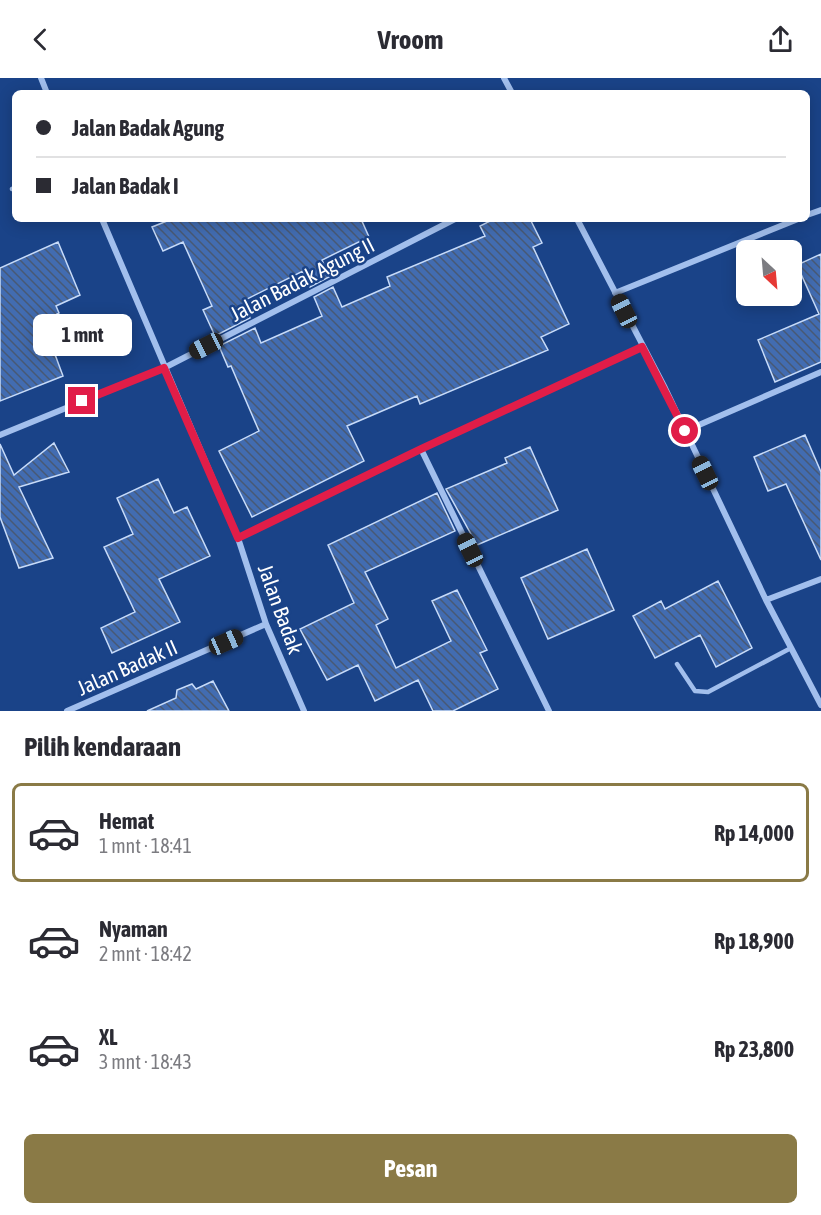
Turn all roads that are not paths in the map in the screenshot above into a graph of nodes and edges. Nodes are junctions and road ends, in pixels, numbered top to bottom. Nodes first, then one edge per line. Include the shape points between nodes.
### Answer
1 (103, 222) edge
2 (449, 222) edge
3 (579, 222) edge
4 (791, 222) edge
5 (615, 293) junction
6 (642, 347) junction
7 (164, 368) junction
8 (821, 372) edge
9 (685, 431) junction
10 (0, 435) edge
11 (421, 449) junction
12 (238, 538) junction
13 (821, 579) edge
14 (766, 600) junction
15 (266, 624) junction
16 (791, 648) junction
17 (677, 664) dead end
18 (821, 705) edge
19 (67, 711) edge
20 (304, 711) edge
21 (549, 711) edge

1 - 7 street, Jalan Badak
2 - 7 street, Jalan Badak Agung II
3 - 5 street
4 - 5 street
5 - 6 street
6 - 9 street
6 - 11 street
7 - 10 street, Jalan Badak Agung II
7 - 12 street, Jalan Badak
8 - 9 street
9 - 14 street
11 - 12 street
11 - 21 street
12 - 15 street, Jalan Badak
13 - 14 street
14 - 16 street
15 - 19 street, Jalan Badak II
15 - 20 street, Jalan Badak
16 - 17 lane via 708,692 695,691
16 - 18 street

